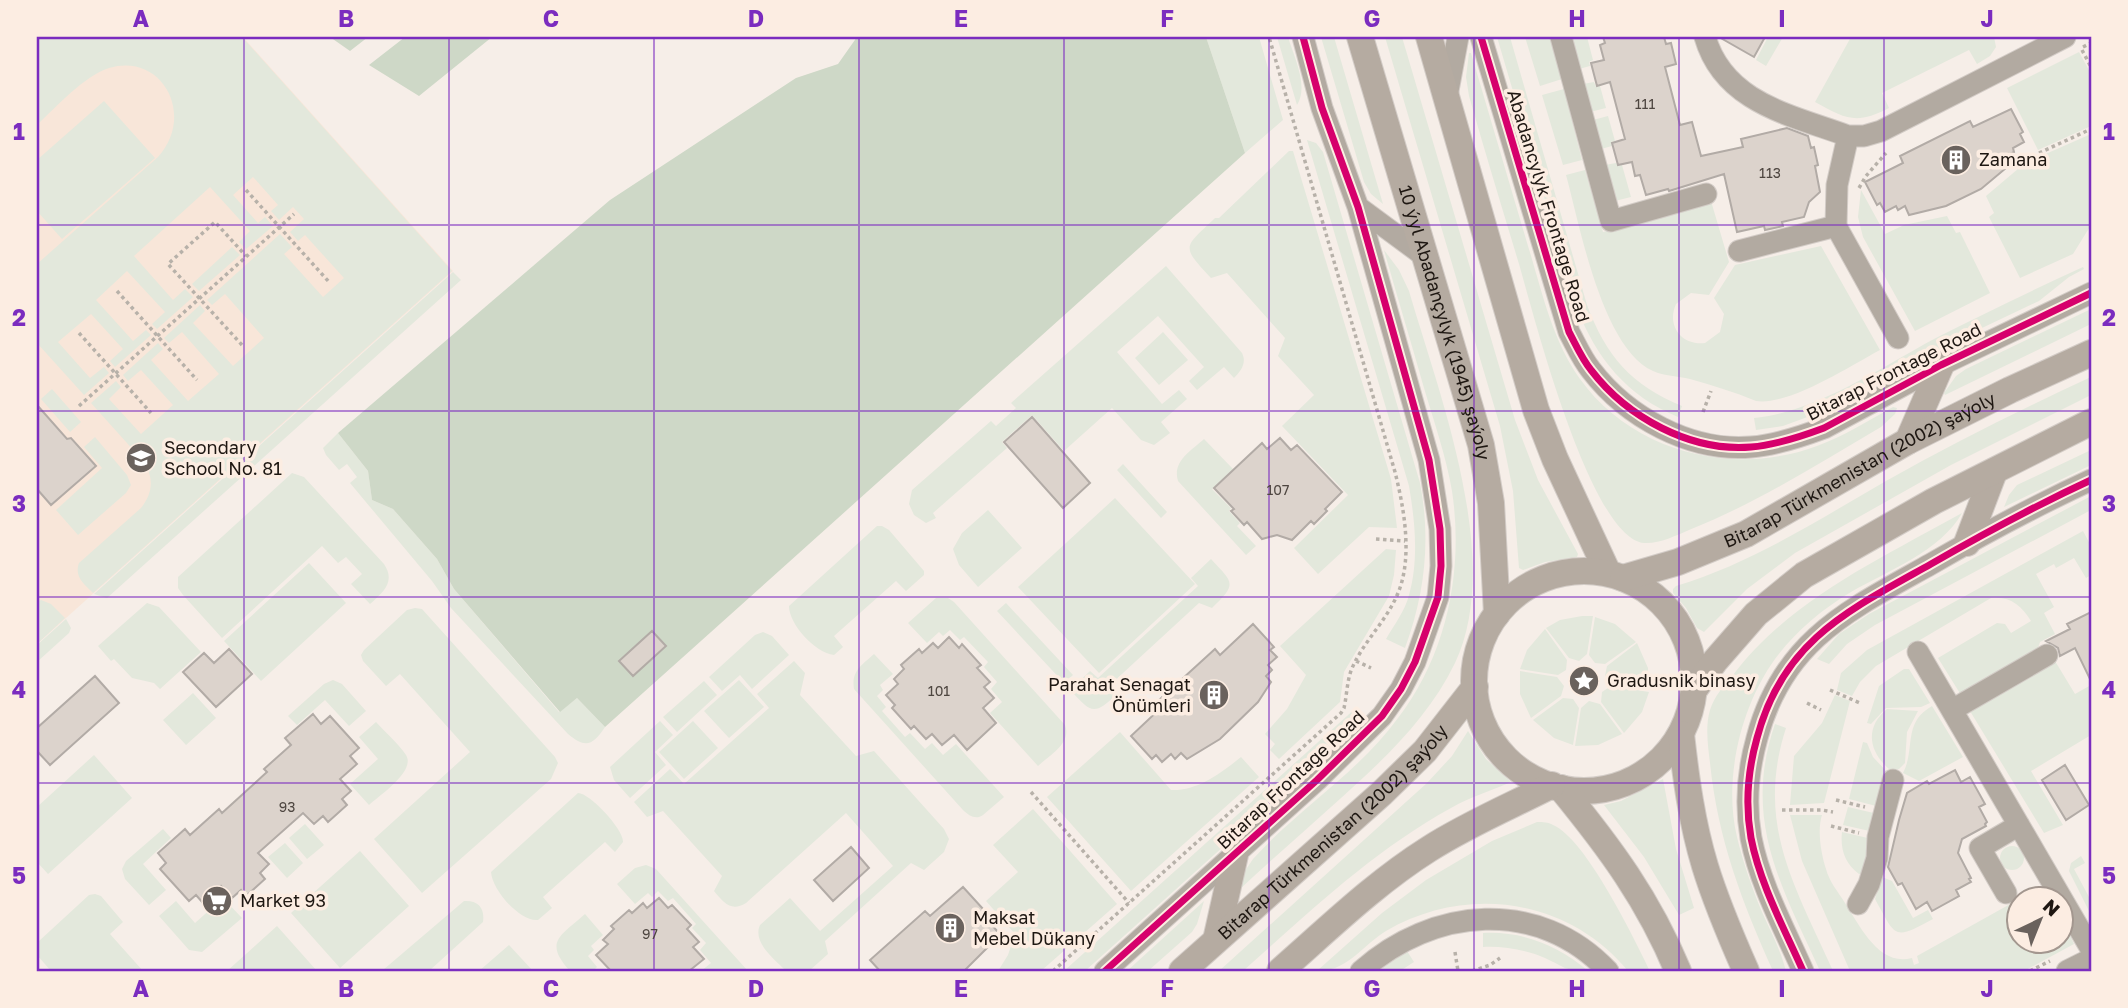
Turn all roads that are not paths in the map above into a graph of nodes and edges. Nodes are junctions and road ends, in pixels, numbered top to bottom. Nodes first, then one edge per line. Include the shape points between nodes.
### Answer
1 (1303, 37) edge
2 (1360, 37) edge
3 (1429, 37) edge
4 (1458, 37) edge
5 (1481, 37) edge
6 (1561, 37) edge
7 (1705, 37) edge
8 (2021, 37) edge
9 (2065, 37) edge
10 (2041, 49) junction
11 (1446, 99) junction
12 (1848, 136) junction
13 (1706, 194) dead end
14 (1358, 207) junction
15 (1836, 226) junction
16 (1738, 251) dead end
17 (1423, 255) junction
18 (2091, 293) edge
19 (1898, 338) dead end
20 (2091, 353) edge
21 (1941, 365) junction
22 (2091, 422) edge
23 (1663, 429) joint
24 (1908, 441) junction
25 (1994, 471) junction
26 (2091, 480) edge
27 (1967, 543) junction
28 (1616, 575) junction
29 (1497, 614) junction
30 (1918, 652) dead end
31 (2046, 654) dead end
32 (1475, 687) junction
33 (1694, 690) junction
34 (1952, 710) junction
35 (1681, 734) junction
36 (1893, 780) dead end
37 (1556, 787) junction
38 (2019, 825) junction
39 (1235, 855) junction
40 (2006, 893) dead end
41 (1858, 904) dead end
42 (1216, 940) junction
43 (2091, 949) edge
44 (2091, 958) edge
45 (1105, 971) edge
46 (1182, 971) edge
47 (1280, 971) edge
48 (1361, 971) edge
49 (1608, 971) edge
50 (1678, 971) edge
51 (1746, 971) edge
52 (1803, 971) edge
53 (2067, 971) edge

1 - 14 street via 1322,108
2 - 17 main road, 10 ýyl Abadançylyk (1945) şaýoly
3 - 11 main road
4 - 11 street
5 - 23 street, Abadancylyk Frontage Road via 1569,332 1605,386
6 - 13 street via 1611,221
7 - 12 street via 1727,78 1755,102
8 - 10 street
9 - 10 street
10 - 12 street via 1881,131
11 - 28 main road via 1536,410 1555,459
12 - 15 street
14 - 17 street
14 - 39 street, Bitarap Frontage Road via 1436,492 1441,566 1438,597 1415,662 1382,716
15 - 16 street
15 - 19 street
17 - 29 main road, 10 ýyl Abadançylyk (1945) şaýoly via 1488,478
18 - 21 street, Bitarap Frontage Road
20 - 24 main road, Bitarap Türkmenistan (2002) şaýoly
21 - 23 street, Bitarap Frontage Road via 1824,428 1788,441 1725,447
21 - 24 main road
22 - 25 main road
24 - 28 main road, Bitarap Türkmenistan (2002) şaýoly via 1746,534 1678,562
25 - 27 main road
25 - 33 main road via 1804,575 1756,614
26 - 27 street
27 - 52 street via 1824,629 1778,681 1767,704 1750,765 1748,809 1758,868
28 - 29 main road via 1577,571 1546,577 1519,592
28 - 33 main road via 1638,584 1663,604 1681,629 1692,658
29 - 32 main road via 1481,641
30 - 34 street
31 - 34 street
32 - 37 main road via 1481,718 1496,746 1518,768
32 - 42 main road, Bitarap Türkmenistan (2002) şaýoly via 1425,751
33 - 35 main road
34 - 38 street
35 - 37 main road via 1662,759 1637,778 1592,790
35 - 51 main road via 1705,867
36 - 41 street via 1877,858
37 - 47 main road via 1426,850
37 - 50 main road via 1606,843 1628,876
38 - 40 street via 1980,848
38 - 43 street
39 - 42 main road
39 - 45 street, Bitarap Frontage Road
42 - 46 main road, Bitarap Türkmenistan (2002) şaýoly
44 - 53 street
48 - 49 street via 1406,940 1470,919 1535,926 1589,953

